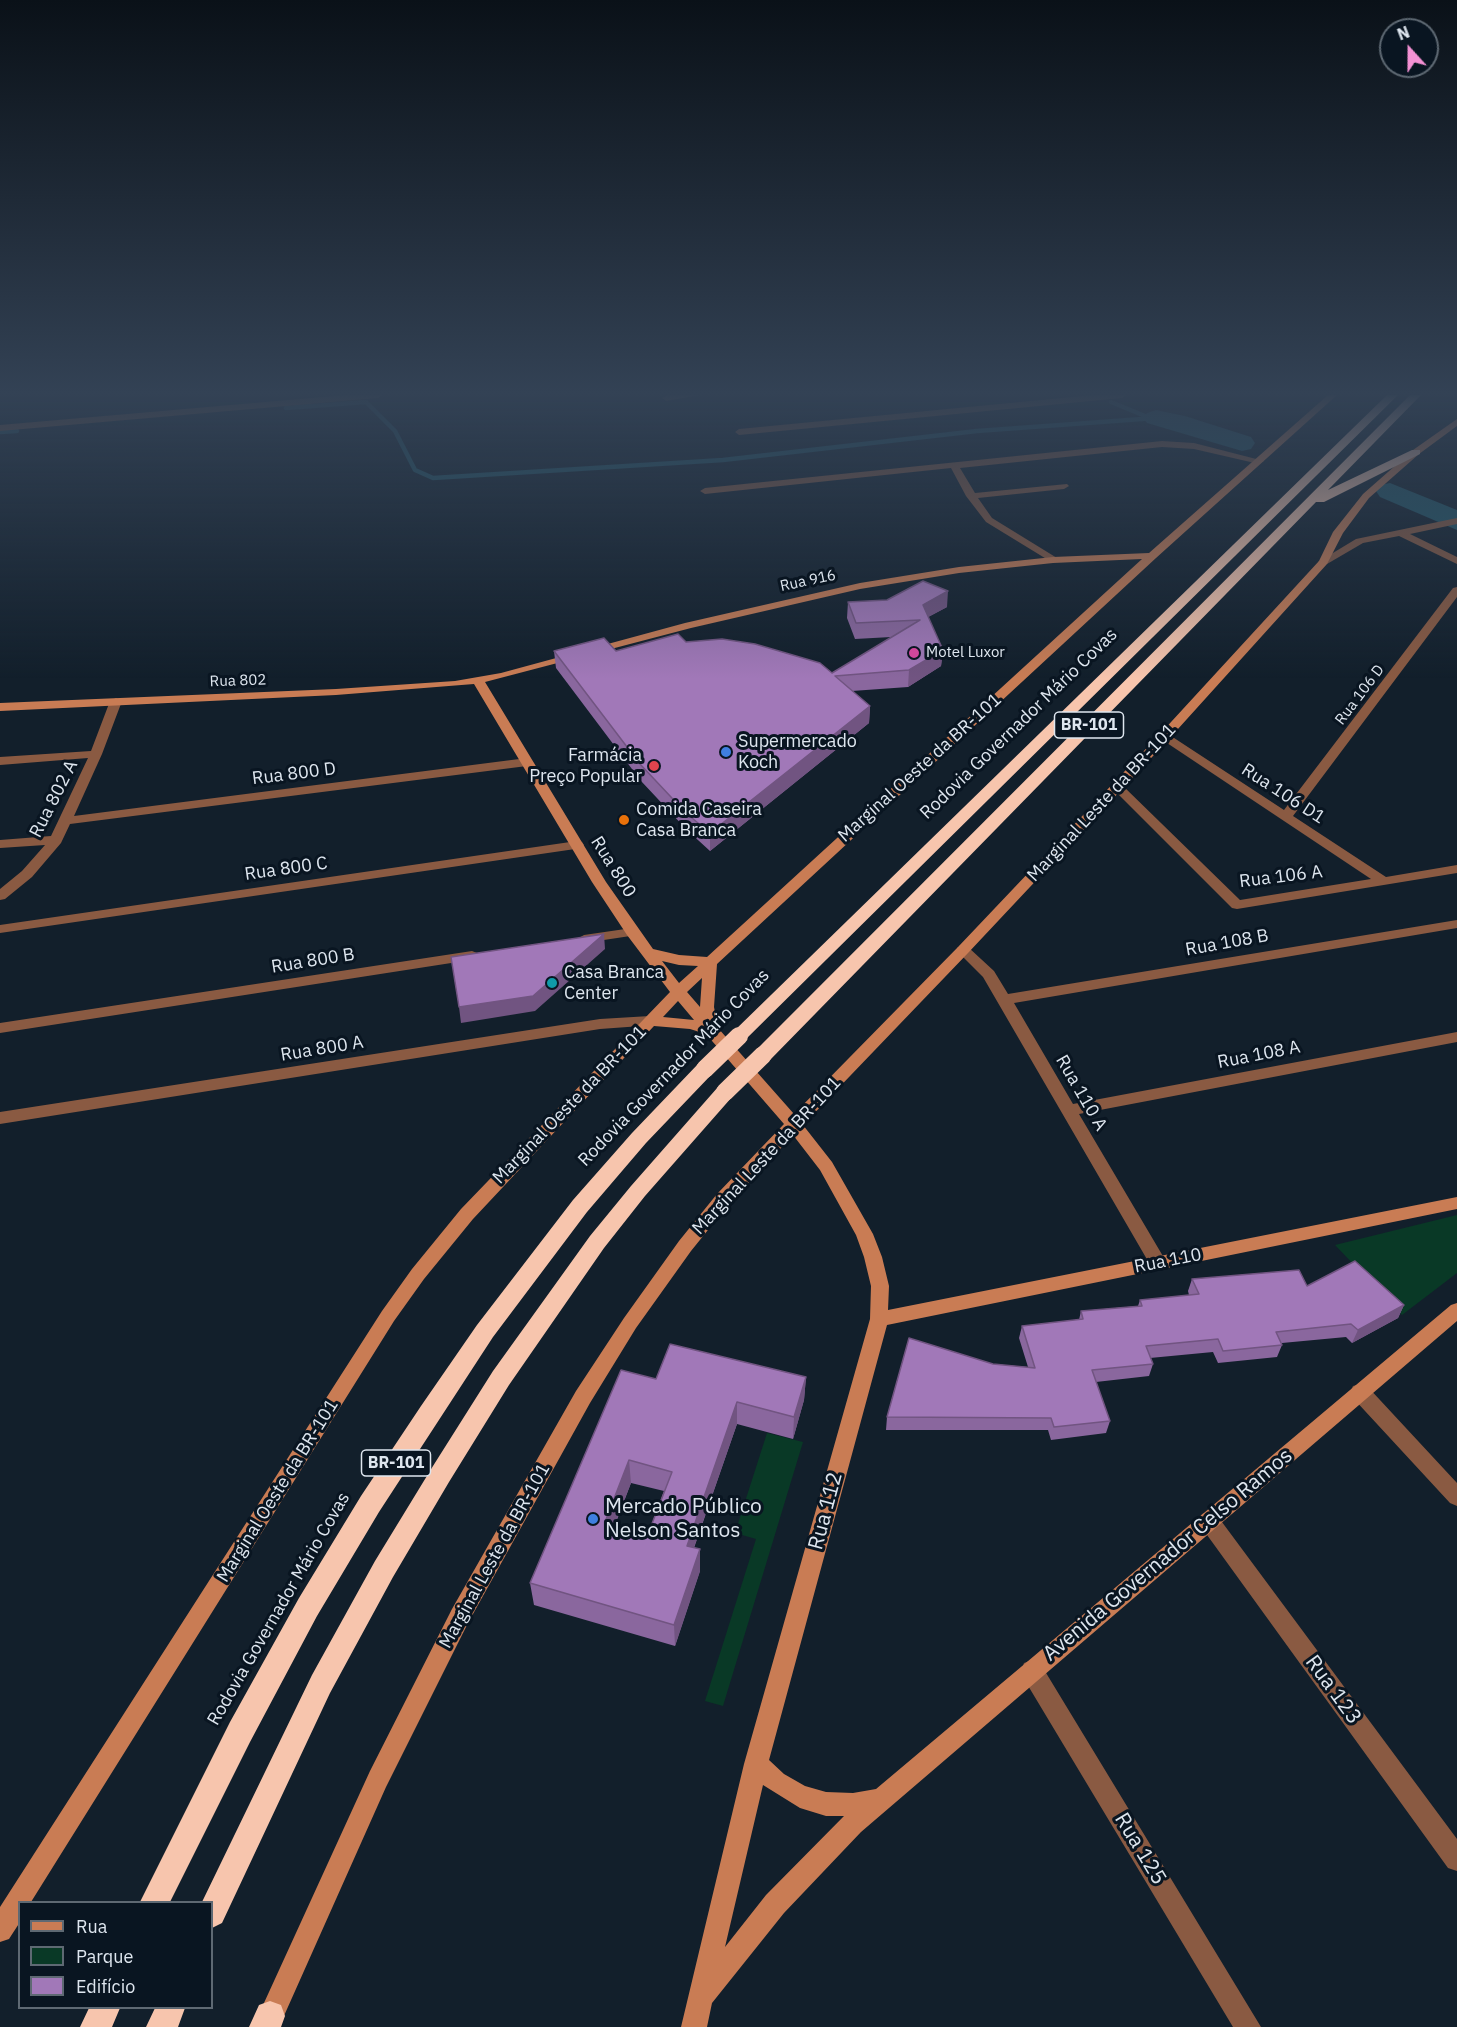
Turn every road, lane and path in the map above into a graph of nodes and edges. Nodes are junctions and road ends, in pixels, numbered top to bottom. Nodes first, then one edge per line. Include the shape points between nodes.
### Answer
1 (718, 490) edge
2 (967, 490) edge
3 (1031, 490) edge
4 (1227, 490) edge
5 (1296, 490) edge
6 (1321, 490) edge
7 (1337, 490) edge
8 (1374, 490) edge
9 (705, 491) dead end
10 (971, 496) junction
11 (1293, 517) junction
12 (1457, 522) edge
13 (1399, 532) junction
14 (1152, 556) junction
15 (1053, 560) junction
16 (1457, 561) edge
17 (1323, 562) junction
18 (1457, 590) edge
19 (478, 681) junction
20 (116, 701) junction
21 (0, 707) edge
22 (1164, 737) junction
23 (96, 754) junction
24 (0, 761) edge
25 (527, 762) junction
26 (1118, 788) junction
27 (1286, 817) junction
28 (65, 821) junction
29 (56, 840) junction
30 (0, 844) edge
31 (577, 845) junction
32 (1457, 869) edge
33 (1383, 881) junction
34 (0, 897) edge
35 (1457, 924) edge
36 (0, 929) edge
37 (632, 932) junction
38 (574, 941) edge
39 (963, 950) junction
40 (492, 953) edge
41 (649, 953) junction
42 (710, 962) junction
43 (678, 992) junction
44 (1004, 1000) junction
45 (650, 1021) junction
46 (0, 1028) edge
47 (711, 1030) junction
48 (1457, 1037) edge
49 (736, 1059) joint
50 (1069, 1110) junction
51 (0, 1118) edge
52 (794, 1124) junction
53 (1457, 1203) edge
54 (1158, 1263) junction
55 (1457, 1310) edge
56 (879, 1319) junction
57 (1360, 1392) junction
58 (1457, 1497) edge
59 (1209, 1521) junction
60 (1032, 1671) junction
61 (756, 1764) junction
62 (879, 1800) junction
63 (1457, 1859) edge
64 (18, 1901) edge
65 (18, 1901) edge
66 (156, 1901) edge
67 (213, 1911) edge
68 (0, 1930) edge
69 (700, 1999) junction
70 (104, 2009) edge
71 (169, 2009) edge
72 (267, 2023) edge
73 (96, 2027) edge
74 (162, 2027) edge
75 (694, 2027) edge
76 (1248, 2027) edge

1 - 9 street
2 - 10 street
3 - 10 street
4 - 14 main road, Marginal Oeste da BR-101
5 - 66 highway, Rodovia Governador Mário Covas / BR-101, bridge via 705,1069 580,1206 485,1331 370,1504 240,1732
6 - 11 highway, BR-101
7 - 11 highway
8 - 17 main road, Marginal Leste da BR-101 via 1351,513
10 - 15 street via 989,520
11 - 67 highway, BR-101, bridge via 725,1092 597,1242 501,1378 384,1569 321,1684
12 - 13 street
13 - 16 street
13 - 17 street via 1360,541
14 - 15 main road, Rua 916
14 - 42 main road, Marginal Oeste da BR-101
15 - 19 main road, Rua 916 via 840,590 688,625
17 - 22 main road, Marginal Leste da BR-101
18 - 27 street, Rua 106 D
19 - 20 main road, Rua 802 via 359,691
19 - 25 main road, Rua 800
20 - 21 main road, Rua 802
20 - 23 street, Rua 802 A
22 - 26 main road, Marginal Leste da BR-101
22 - 27 street, Rua 106 D1
23 - 24 street
23 - 28 street, Rua 802 A
25 - 28 street, Rua 800 D
25 - 31 main road, Rua 800
26 - 33 street, Rua 106 A via 1237,905
26 - 39 main road, Marginal Leste da BR-101
27 - 33 street, Rua 106 D1
28 - 29 street, Rua 802 A
29 - 30 street
29 - 34 street, Rua 802 A via 27,874
31 - 36 street, Rua 800 C
31 - 37 main road, Rua 800
32 - 33 street, Rua 106 A
35 - 44 street, Rua 108 B
37 - 38 street
37 - 41 main road, Rua 800
39 - 44 street, Rua 110 A via 989,974
39 - 52 main road, Marginal Leste da BR-101
40 - 46 street, Rua 800 B
41 - 42 main road
41 - 43 main road, Rua 800
42 - 43 main road, Marginal Oeste da BR-101
42 - 47 main road via 706,1007
43 - 45 main road, Marginal Oeste da BR-101
43 - 47 main road, Rua 800
44 - 50 street, Rua 110 A
45 - 47 main road
45 - 51 street, Rua 800 A via 600,1024
45 - 64 main road, Marginal Oeste da BR-101 via 500,1178 418,1274
47 - 49 main road, Rua 800
48 - 50 street, Rua 108 A
49 - 52 main road, Rua 112
50 - 54 street, Rua 110 A
52 - 56 main road, Rua 112 via 826,1166 864,1234 880,1286
52 - 72 main road, Marginal Leste da BR-101 via 685,1246 630,1323 571,1418 460,1616 378,1779
53 - 54 main road, Rua 110
54 - 56 main road, Rua 110
55 - 57 main road, Avenida Governador Celso Ramos
56 - 61 main road, Rua 112
57 - 58 street
57 - 59 main road, Avenida Governador Celso Ramos
59 - 60 main road, Avenida Governador Celso Ramos
59 - 63 street, Rua 123
60 - 62 main road, Avenida Governador Celso Ramos
60 - 76 street, Rua 125
61 - 62 main road via 800,1796 826,1804 853,1805
61 - 69 main road, Rua 112
62 - 69 main road, Avenida Governador Celso Ramos via 775,1904
65 - 68 main road, Marginal Oeste da BR-101
69 - 75 main road, Avenida Governador Celso Ramos
70 - 73 highway
71 - 74 highway

